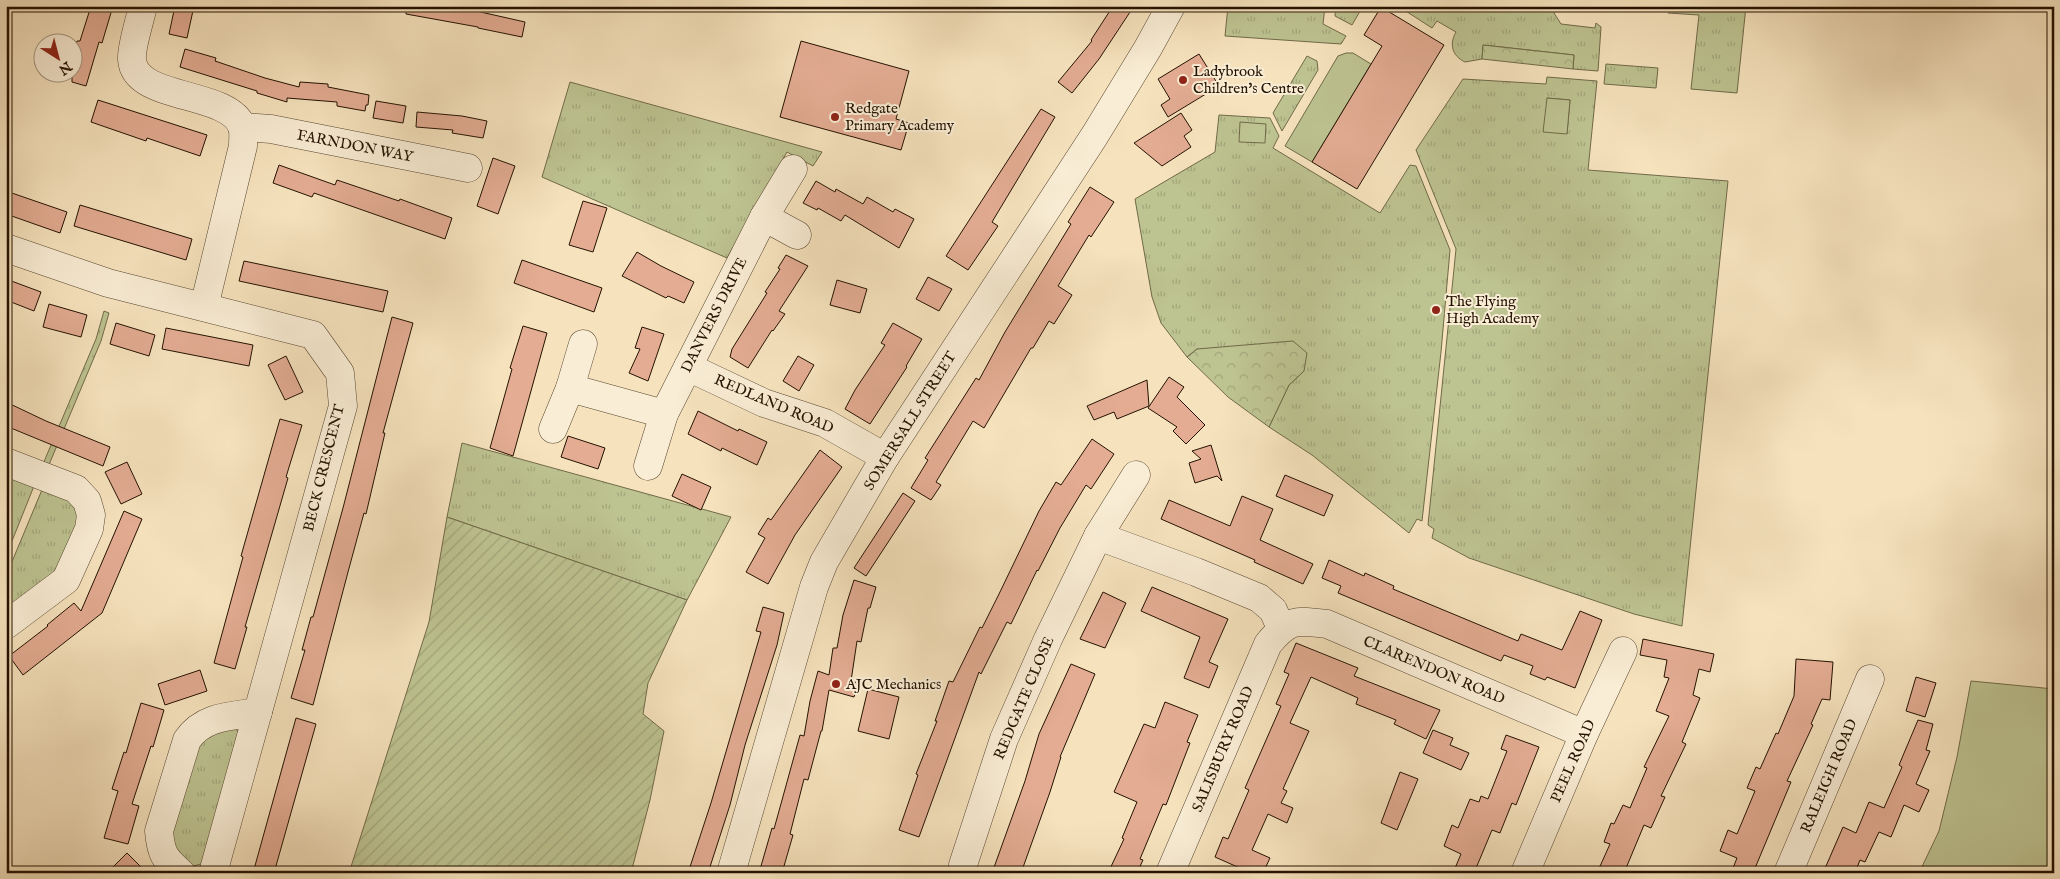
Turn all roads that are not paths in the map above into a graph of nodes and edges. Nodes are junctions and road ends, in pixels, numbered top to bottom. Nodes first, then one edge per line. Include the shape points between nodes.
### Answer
1 (144, 6) edge
2 (1171, 6) edge
3 (242, 127) junction
4 (468, 168) dead end
5 (793, 169) dead end
6 (764, 216) junction
7 (797, 235) dead end
8 (6, 248) edge
9 (204, 307) junction
10 (583, 344) dead end
11 (688, 366) junction
12 (570, 388) junction
13 (664, 414) junction
14 (553, 429) dead end
15 (885, 457) junction
16 (6, 462) edge
17 (648, 466) dead end
18 (1136, 475) dead end
19 (1098, 536) junction
20 (6, 624) edge
21 (1281, 628) junction
22 (1623, 651) dead end
23 (1870, 679) dead end
24 (258, 712) junction
25 (1584, 734) junction
26 (963, 865) dead end
27 (181, 873) edge
28 (213, 873) edge
29 (731, 873) edge
30 (1170, 873) edge
31 (1525, 873) edge
32 (1788, 873) edge

1 - 3 street via 132,59 134,70 148,83 229,110
2 - 15 street, SOMERSALL STREET via 1095,135
3 - 4 street, FARNDON WAY via 271,129
3 - 9 street via 243,146
5 - 6 street, DANVERS DRIVE
6 - 7 street
6 - 11 street, DANVERS DRIVE
8 - 9 street, BECK CRESCENT via 108,283
9 - 24 street, BECK CRESCENT via 313,335 340,373 343,406
10 - 12 street
11 - 13 street, DANVERS DRIVE
11 - 15 street, REDLAND ROAD via 764,403 824,423
12 - 13 street
12 - 14 street
13 - 17 street, DANVERS DRIVE
15 - 29 street, SOMERSALL STREET via 824,562 814,587
16 - 20 street via 76,489 87,501 91,515 89,530 66,580
18 - 19 street, REDGATE CLOSE
19 - 21 street via 1259,598 1273,610
19 - 26 street, REDGATE CLOSE via 1004,739
21 - 25 street, CLARENDON ROAD via 1301,621 1327,624
21 - 30 street, SALISBURY ROAD via 1268,644
22 - 25 street, PEEL ROAD
23 - 32 street, RALEIGH ROAD
24 - 27 street via 201,724 186,740 159,831 165,859
24 - 28 street, BECK CRESCENT
25 - 31 street, PEEL ROAD

